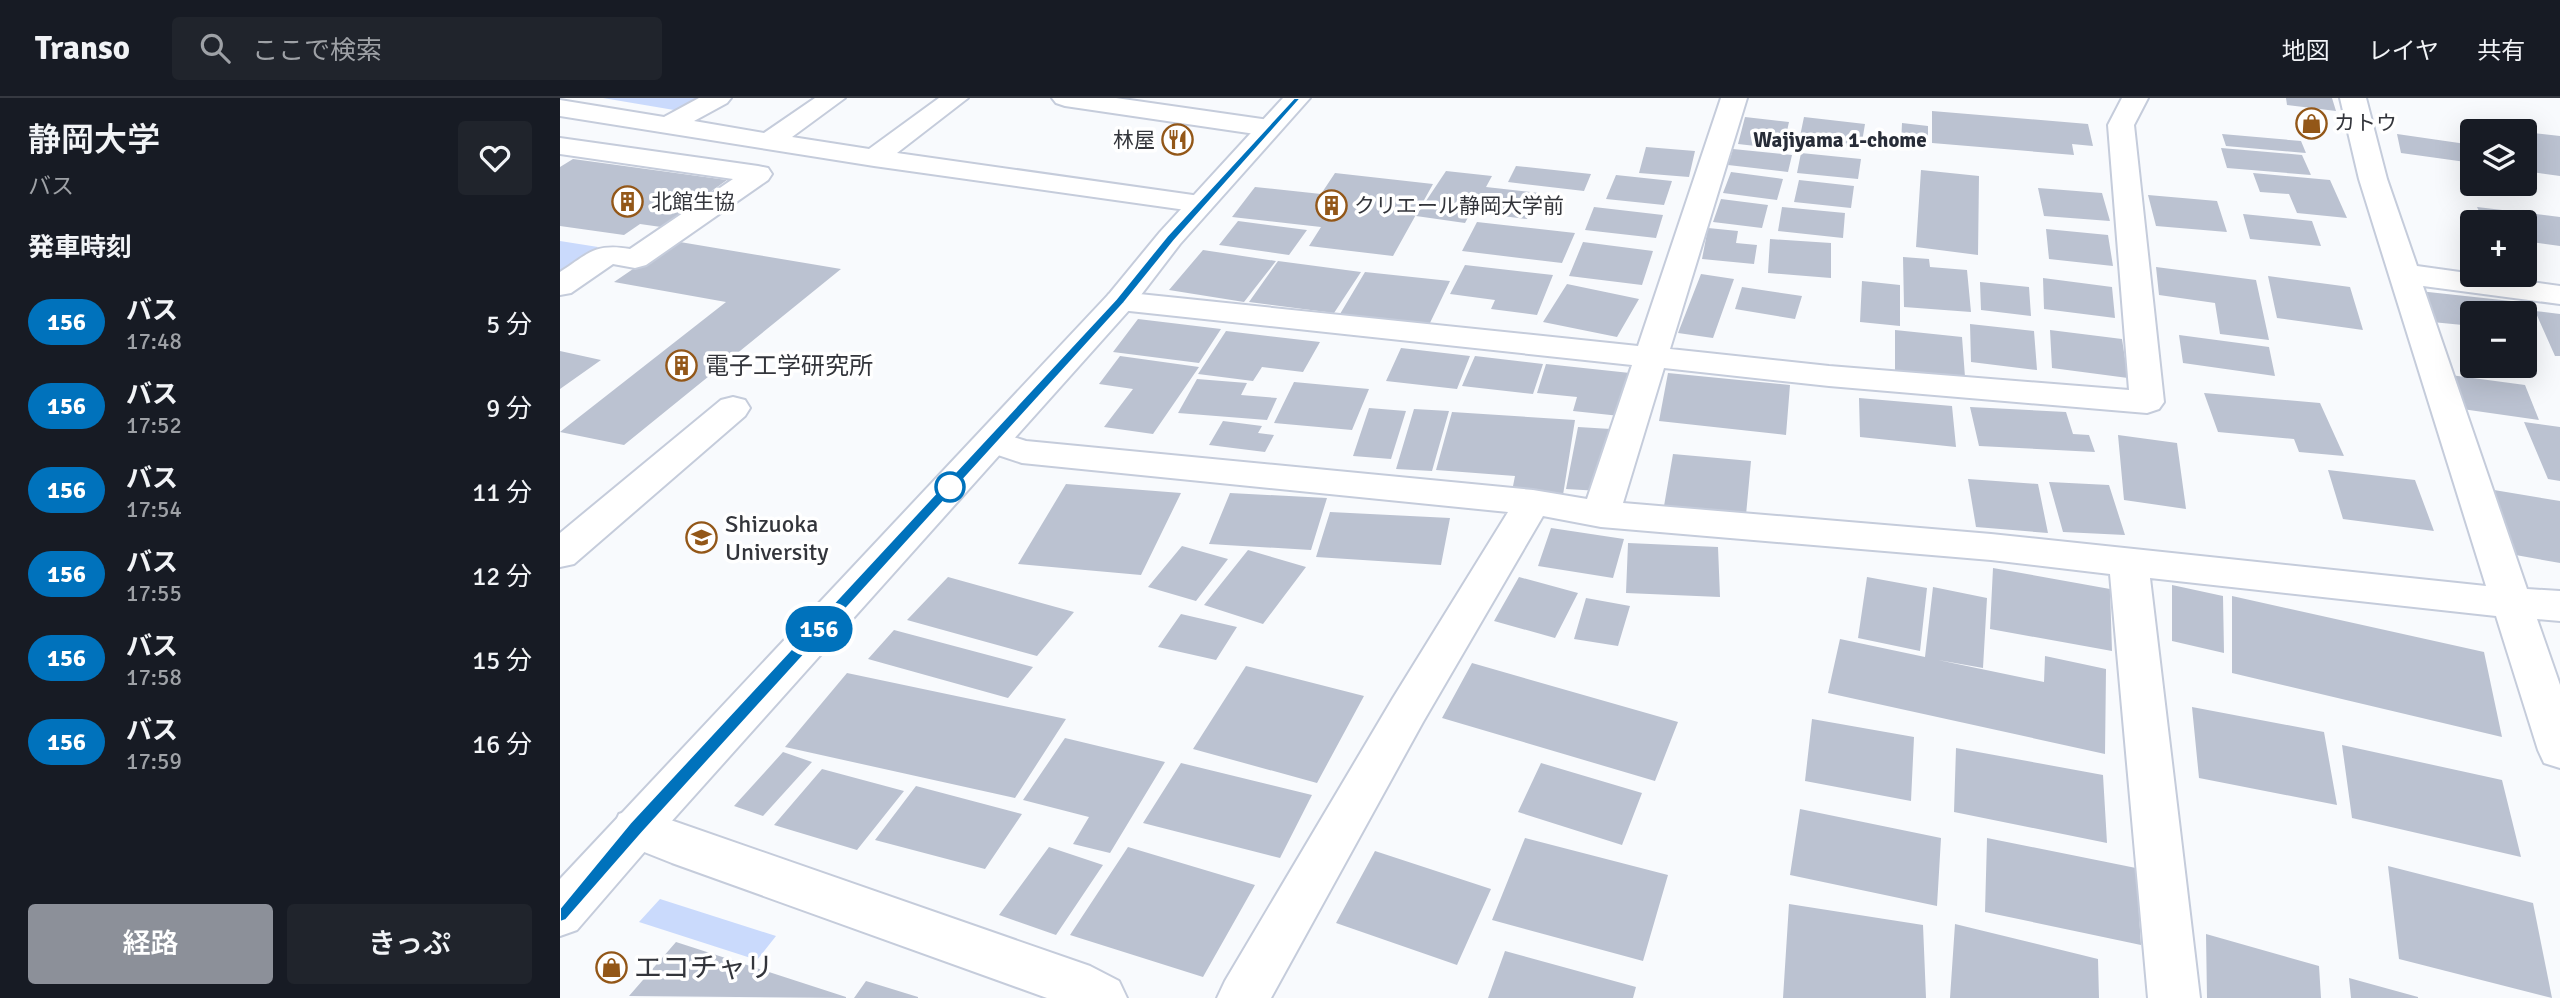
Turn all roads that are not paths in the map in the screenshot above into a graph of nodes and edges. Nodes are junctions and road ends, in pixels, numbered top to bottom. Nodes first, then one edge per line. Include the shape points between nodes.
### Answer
1 (718, 98) edge
2 (832, 98) edge
3 (955, 98) edge
4 (1065, 98) edge
5 (1297, 98) edge
6 (1734, 98) edge
7 (2135, 98) edge
8 (2353, 98) edge
9 (560, 108) edge
10 (666, 126) junction
11 (1269, 128) junction
12 (769, 141) junction
13 (560, 146) edge
14 (874, 158) junction
15 (1200, 204) junction
16 (2405, 274) junction
17 (560, 286) edge
18 (2560, 295) edge
19 (1120, 301) junction
20 (1650, 357) junction
21 (733, 408) dead end
22 (992, 441) junction
23 (1533, 502) junction
24 (1601, 514) junction
25 (560, 554) edge
26 (2129, 563) junction
27 (2510, 603) junction
28 (2560, 606) edge
29 (2560, 750) edge
30 (636, 828) junction
31 (560, 914) edge
32 (1101, 998) edge
33 (1243, 998) edge
34 (2174, 998) edge

1 - 10 main road
2 - 12 main road
3 - 14 main road
4 - 11 main road
5 - 11 main road
6 - 20 main road
7 - 20 main road via 2121,125 2147,402
8 - 16 main road via 2373,179
9 - 10 main road
10 - 12 main road
11 - 15 main road
12 - 14 main road
13 - 17 main road via 758,174 635,259 608,254
14 - 15 main road
15 - 19 main road
16 - 18 main road
16 - 27 main road
19 - 20 main road
19 - 22 main road
20 - 24 main road
21 - 25 main road
22 - 23 main road via 1023,452
22 - 30 main road
23 - 24 main road
23 - 33 main road
24 - 26 main road
26 - 27 main road
26 - 34 main road
27 - 28 main road
27 - 29 main road
30 - 31 main road
30 - 32 main road via 1072,983

